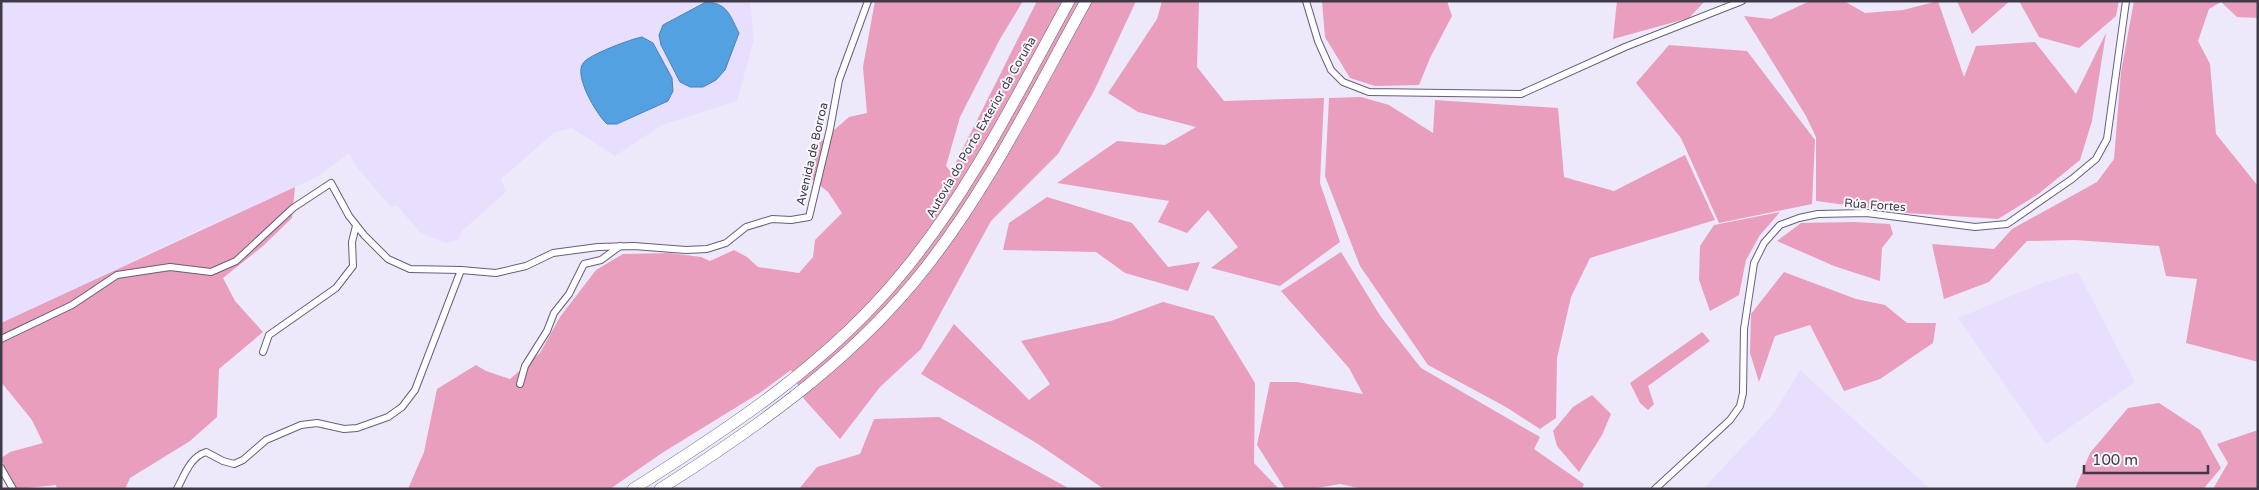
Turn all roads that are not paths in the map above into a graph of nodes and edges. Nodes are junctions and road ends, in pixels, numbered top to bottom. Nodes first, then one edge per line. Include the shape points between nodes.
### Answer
1 (868, 1) edge
2 (1069, 1) edge
3 (1086, 1) edge
4 (1306, 1) edge
5 (1742, 1) edge
6 (2126, 1) edge
7 (356, 226) junction
8 (620, 246) junction
9 (461, 270) junction
10 (1, 339) edge
11 (263, 352) dead end
12 (520, 384) dead end
13 (1, 468) edge
14 (13, 489) edge
15 (177, 489) edge
16 (633, 489) edge
17 (660, 489) edge
18 (1655, 489) edge

1 - 8 street, Avenida de Borroa via 839,80 809,217 772,219 746,227 726,243 708,249
2 - 16 highway, Autovía do Porto Exterior da Coruña via 938,227 902,273 835,345 780,391
3 - 17 highway via 999,156 950,236 914,283 845,355 796,396
4 - 5 street via 1321,48 1342,82 1369,92 1521,94 1626,47
6 - 18 street, Rúa Fortes via 2107,139 2096,160 2007,224 1975,227 1867,213 1818,214 1780,225 1764,243 1754,263 1744,329 1745,370 1740,406 1730,420
7 - 9 street, Avenida de Borroa via 388,259 410,269
7 - 10 street, Avenida de Borroa via 331,183 293,208 236,261 211,272 170,267 117,275 72,305
7 - 11 street via 352,242 354,266 330,292 269,335
8 - 9 street, Avenida de Borroa via 553,253 526,266 496,273
8 - 12 street via 601,260 584,264 525,366
9 - 15 street via 415,390 402,407 388,417 357,428 344,429 317,423 301,425 266,440 234,464 206,452 200,453
13 - 14 street

